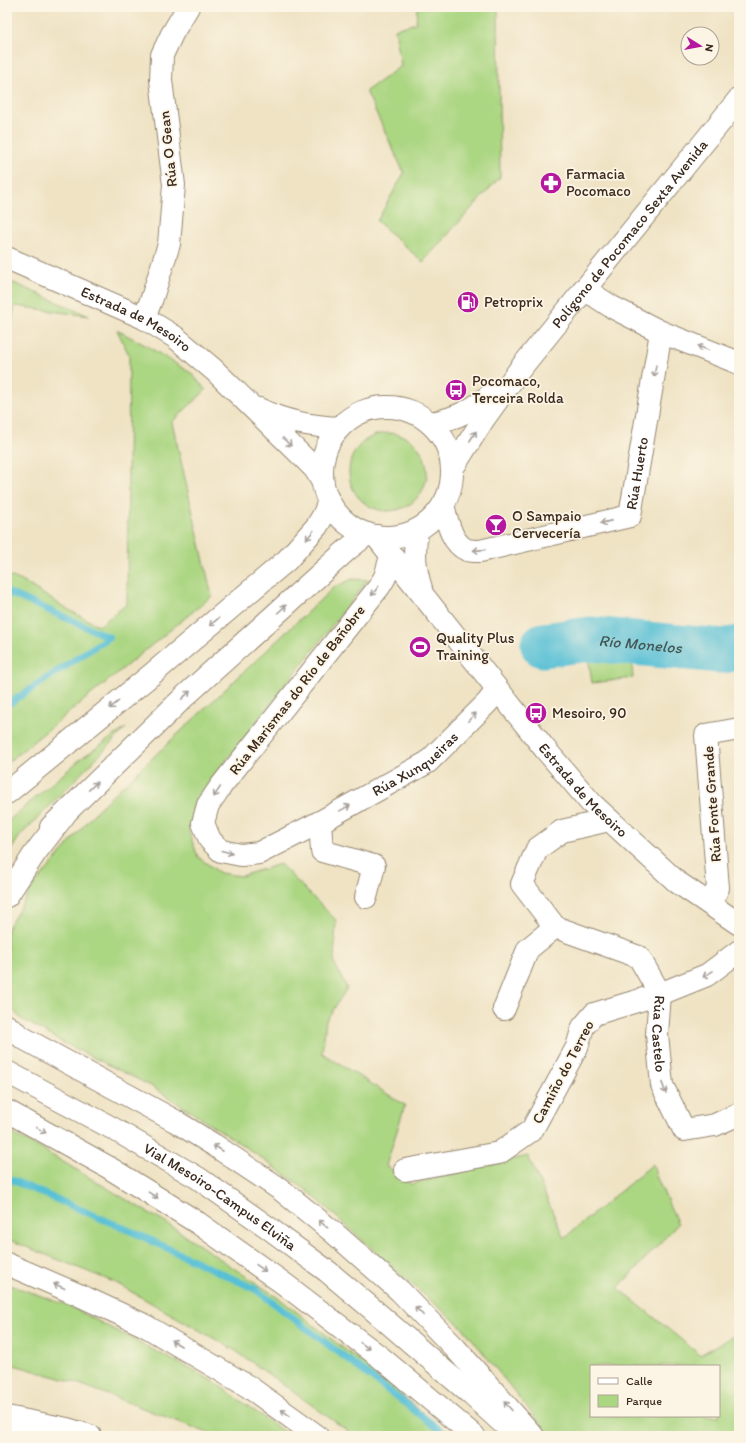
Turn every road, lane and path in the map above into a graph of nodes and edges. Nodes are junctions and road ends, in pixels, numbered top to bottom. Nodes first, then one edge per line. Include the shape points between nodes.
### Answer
1 (188, 7) edge
2 (739, 99) edge
3 (7, 258) edge
4 (584, 289) junction
5 (144, 318) junction
6 (661, 332) junction
7 (739, 363) edge
8 (520, 369) junction
9 (249, 405) junction
10 (430, 423) junction
11 (339, 428) junction
12 (452, 469) junction
13 (326, 491) junction
14 (443, 505) junction
15 (417, 530) junction
16 (372, 535) junction
17 (391, 556) junction
18 (422, 593) junction
19 (498, 690) junction
20 (739, 729) edge
21 (7, 793) edge
22 (65, 814) junction
23 (609, 820) junction
24 (320, 822) junction
25 (204, 823) joint
26 (7, 877) edge
27 (7, 896) edge
28 (366, 897) dead end
29 (710, 904) junction
30 (739, 924) edge
31 (555, 927) junction
32 (739, 951) edge
33 (660, 994) junction
34 (504, 1009) dead end
35 (7, 1026) edge
36 (7, 1072) edge
37 (7, 1111) edge
38 (739, 1114) edge
39 (405, 1170) dead end
40 (7, 1264) edge
41 (416, 1347) junction
42 (7, 1417) edge
43 (7, 1428) edge
44 (27, 1436) edge
45 (90, 1436) edge
46 (317, 1436) edge
47 (474, 1436) edge
48 (498, 1436) edge
49 (516, 1436) edge
50 (533, 1436) edge

1 - 5 main road, Rúa O Gean via 162,56 161,80 174,185 169,244
2 - 4 main road, Polígono de Pocomaco Sexta Avenida
3 - 5 main road, Estrada de Mesoiro
4 - 6 main road via 612,307
4 - 8 main road, Polígono de Pocomaco Sexta Avenida
5 - 9 main road, Estrada de Mesoiro via 175,337 214,370
7 -> 6 main road
6 -> 14 main road, Rúa Huerto via 630,516 480,551 468,551 460,546 454,537
8 - 10 main road, Polígono de Pocomaco Sexta Avenida via 471,409 457,417
12 -> 8 main road, Polígono de Pocomaco Sexta Avenida
9 - 11 main road, Estrada de Mesoiro via 295,422
9 -> 13 main road, Estrada de Mesoiro via 314,469
10 - 11 main road, Estrada de Mesoiro via 400,408 384,407 367,410 352,417
10 - 12 main road, Estrada de Mesoiro via 446,444
11 - 13 main road, Estrada de Mesoiro via 330,440 322,467
12 - 14 main road, Estrada de Mesoiro via 450,487
13 - 16 main road, Estrada de Mesoiro via 336,512 345,521 355,529
13 -> 21 main road via 324,514 317,526 287,560 152,675
14 - 15 main road, Estrada de Mesoiro via 436,515
15 - 16 main road, Estrada de Mesoiro via 390,537
15 - 18 main road, Estrada de Mesoiro via 415,566
16 - 17 main road, Estrada de Mesoiro
22 -> 16 main road via 185,696 348,549
17 - 18 main road, Estrada de Mesoiro
17 -> 25 main road, Rúa Marismas do Río de Bañobre via 379,587 221,786 208,805
18 - 19 main road, Estrada de Mesoiro
19 - 23 main road, Estrada de Mesoiro via 545,750
24 -> 19 main road, Rúa Xunqueiras via 428,762
20 - 29 main road, Rúa Fonte Grande via 706,736 718,888
22 - 26 main road via 37,841
22 - 27 main road
23 - 29 main road, Estrada de Mesoiro via 677,882
23 - 31 main road via 562,831 537,849 522,884
25 -> 24 main road, Rúa Xunqueiras via 210,840 221,851 241,855 259,853
24 - 28 main road via 322,851 374,866
29 - 30 main road, Estrada de Mesoiro
31 - 33 main road, Rúa Castelo via 639,957
31 - 34 main road via 528,949
32 -> 33 main road, Camiño do Terreo via 707,975
33 -> 38 main road, Rúa Castelo via 657,1034 662,1085 684,1130 715,1125
33 - 39 main road, Camiño do Terreo via 594,1014 583,1027 576,1047 532,1130 499,1153
50 -> 35 main road via 456,1349 400,1291 280,1190 214,1145 23,1038
36 - 41 main road, Vial Mesoiro-Campus Elviña via 198,1178 327,1271
37 -> 47 main road via 108,1167 198,1223 283,1283 380,1357
46 -> 40 main road via 249,1387 158,1333
41 - 48 main road, Vial Mesoiro-Campus Elviña
41 - 49 main road, Vial Mesoiro-Campus Elviña
42 - 45 main road
43 - 44 main road

